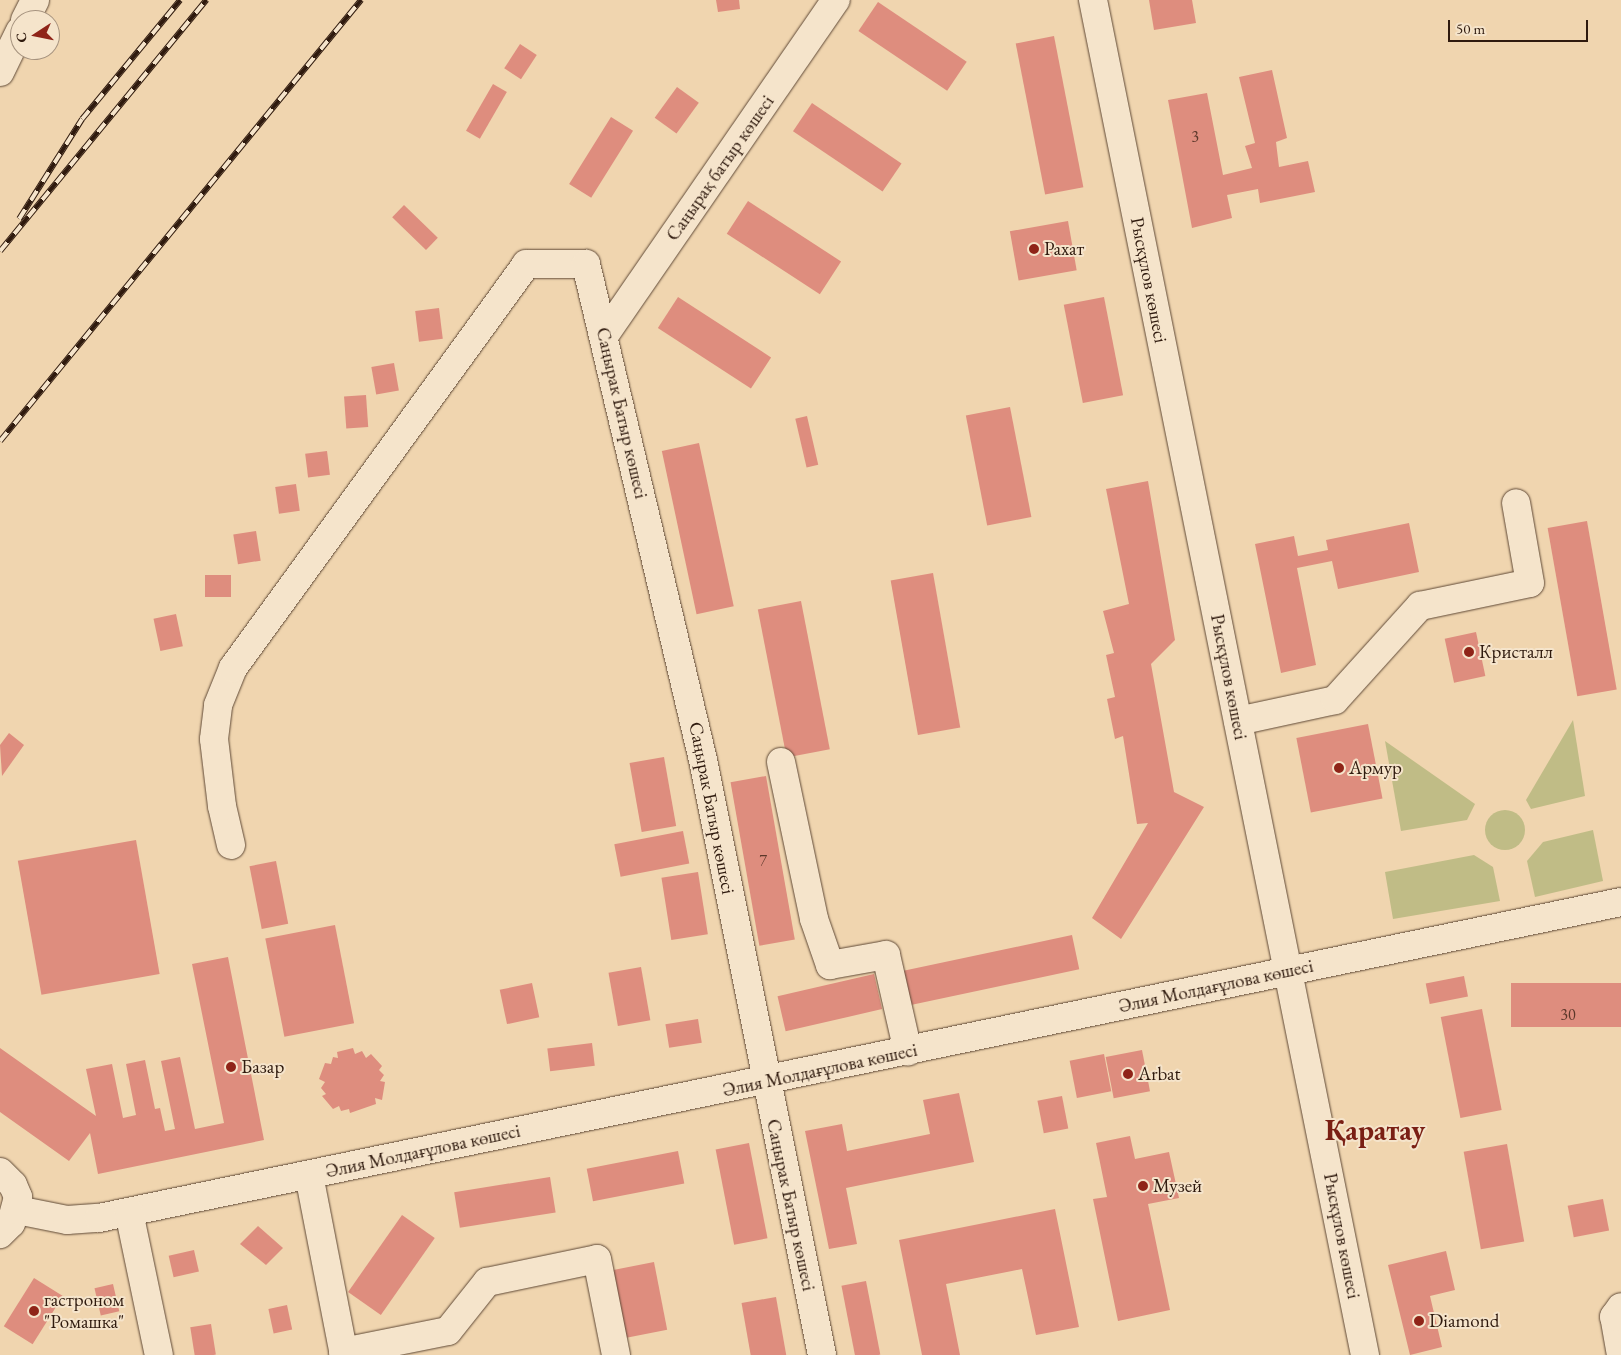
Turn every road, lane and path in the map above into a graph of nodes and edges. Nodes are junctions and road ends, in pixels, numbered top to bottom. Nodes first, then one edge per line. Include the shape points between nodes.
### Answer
1 (836, 0) edge
2 (1093, 0) edge
3 (10, 52) edge
4 (0, 72) edge
5 (604, 336) junction
6 (1516, 504) dead end
7 (1238, 721) junction
8 (781, 762) dead end
9 (231, 845) dead end
10 (1621, 902) edge
11 (1288, 970) junction
12 (908, 1052) junction
13 (766, 1081) junction
14 (0, 1172) edge
15 (309, 1175) junction
16 (17, 1210) junction
17 (129, 1212) junction
18 (0, 1234) edge
19 (1621, 1307) edge
20 (344, 1354) edge
21 (159, 1355) edge
22 (616, 1355) edge
23 (822, 1355) edge
24 (1366, 1355) edge
25 (1621, 1355) edge

1 - 5 street, Саңырақ батыр көшесі
2 - 7 street, Рысқұлов көшесі
3 - 4 street
5 - 9 street, Саңырак Батыр көшесі via 586,264 526,264 233,668 218,705 214,739 222,806
5 - 13 street, Саңырак Батыр көшесі via 701,751
6 - 7 street via 1530,583 1420,606 1335,700
7 - 11 street, Рысқұлов көшесі
8 - 12 street via 814,919 830,965 886,955
10 - 11 street, Әлия Молдағұлова көшесі
11 - 12 street, Әлия Молдағұлова көшесі
11 - 24 street, Рысқұлов көшесі
12 - 13 street, Әлия Молдағұлова көшесі
13 - 15 street, Әлия Молдағұлова көшесі
13 - 23 street, Саңырак Батыр көшесі
14 - 16 street via 14,1185
15 - 17 street, Әлия Молдағұлова көшесі
15 - 20 street
16 - 17 street, Әлия Молдағұлова көшесі via 68,1220
16 - 18 street via 11,1223
17 - 21 street
19 - 25 street via 1614,1318
20 - 22 street via 448,1331 487,1282 597,1259

